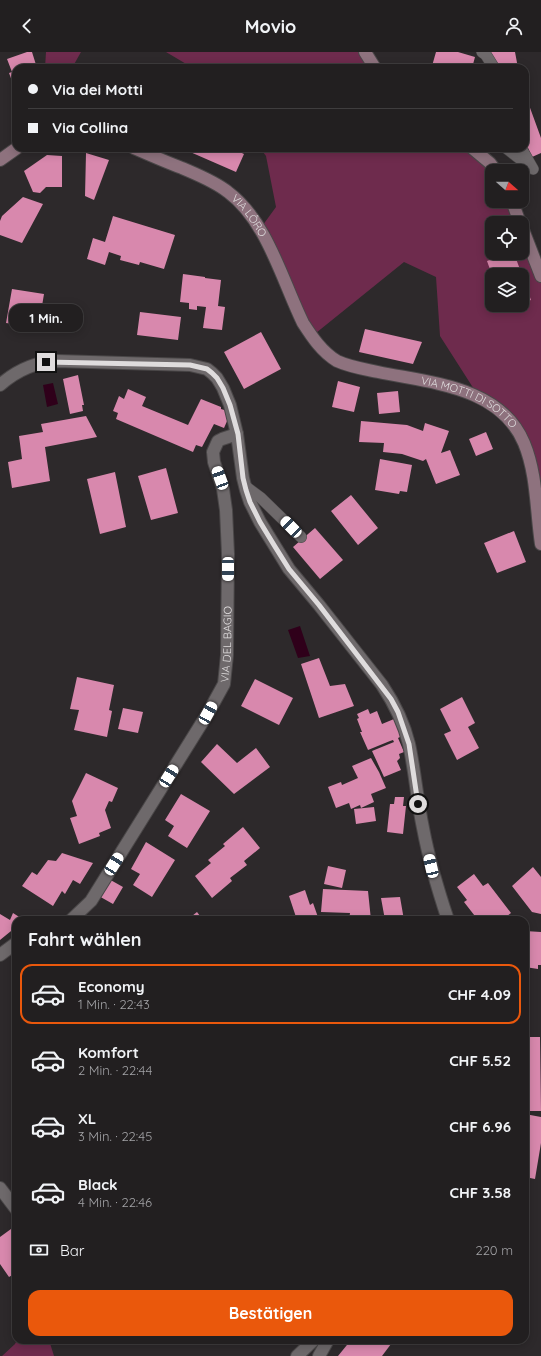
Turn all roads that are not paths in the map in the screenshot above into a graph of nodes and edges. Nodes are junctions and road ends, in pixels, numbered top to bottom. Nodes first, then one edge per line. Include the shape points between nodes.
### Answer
1 (365, 52) edge
2 (482, 52) edge
3 (372, 64) edge
4 (492, 64) edge
5 (12, 152) edge
6 (143, 152) edge
7 (476, 152) edge
8 (511, 152) edge
9 (523, 152) edge
10 (0, 160) edge
11 (490, 164) edge
12 (529, 245) edge
13 (541, 276) edge
14 (311, 336) joint
15 (0, 385) edge
16 (238, 434) junction
17 (245, 486) junction
18 (301, 537) dead end
19 (541, 544) edge
20 (75, 916) edge
21 (447, 916) edge
22 (12, 946) edge
23 (0, 954) edge
24 (0, 1188) edge
25 (12, 1204) edge
26 (310, 1344) edge
27 (326, 1344) edge
28 (297, 1356) edge
29 (319, 1356) edge

1 - 3 street
2 - 4 lane
5 - 10 street
6 - 14 street, VIA LÔRO via 204,178 227,191 248,211 260,229
7 - 11 street
8 - 9 lane via 533,169
12 - 13 street
14 - 19 street, VIA MOTTI DI SOTTO via 328,354 346,364 450,387 479,397 497,407 512,422 524,444 533,479
15 - 16 street via 18,372 37,363 46,362 190,365 207,369 217,378 230,405
16 - 17 street
16 - 20 street, VIA DEL BAGIO via 222,439 213,452 223,489 227,524 227,655 224,684 91,901
17 - 18 lane via 262,498
17 - 21 street via 260,522 289,569 382,685 398,712 409,744 434,878
22 - 23 street
24 - 25 street
26 - 28 street
27 - 29 street

